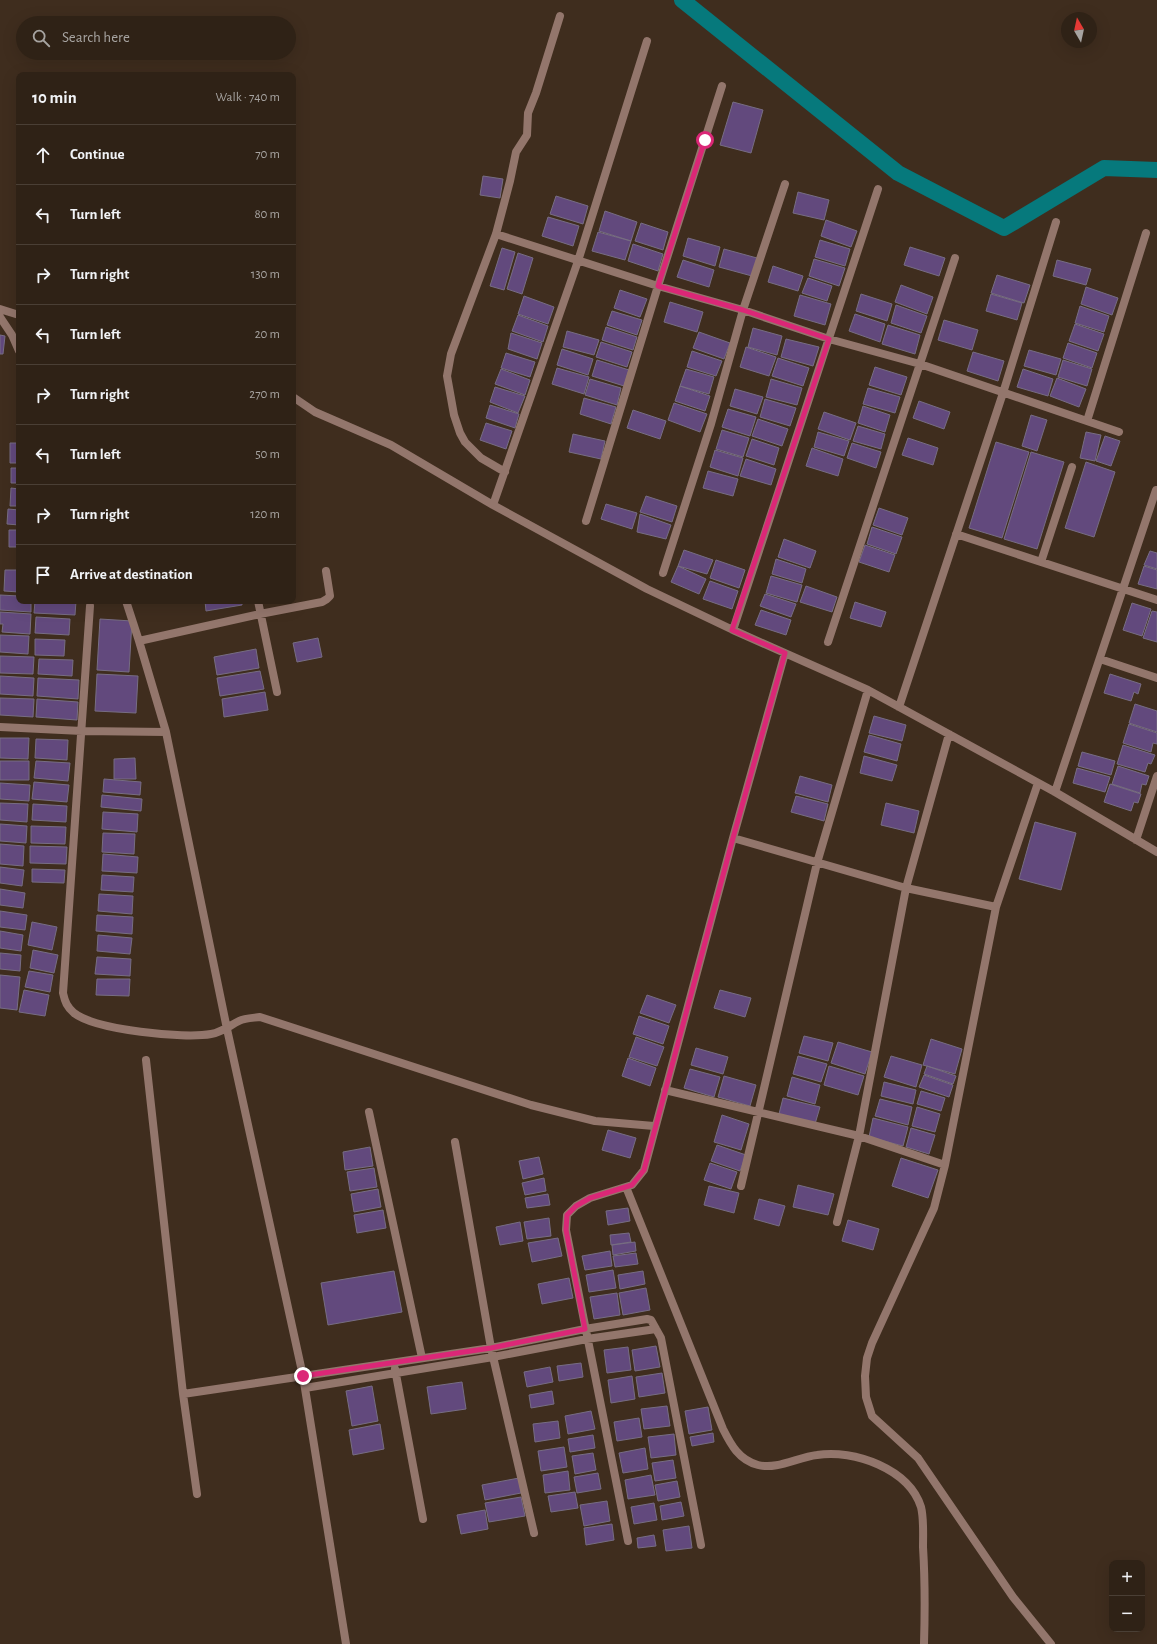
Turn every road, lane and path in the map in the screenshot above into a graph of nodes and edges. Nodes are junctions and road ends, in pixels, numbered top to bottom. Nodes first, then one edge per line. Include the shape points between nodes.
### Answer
1 (560, 16) dead end
2 (647, 41) dead end
3 (722, 86) dead end
4 (785, 184) dead end
5 (878, 189) dead end
6 (1056, 222) dead end
7 (1146, 233) dead end
8 (496, 234) junction
9 (955, 258) dead end
10 (578, 261) junction
11 (658, 286) junction
12 (0, 309) edge
13 (743, 310) junction
14 (16, 314) edge
15 (0, 318) edge
16 (829, 339) junction
17 (16, 344) edge
18 (920, 364) junction
19 (1003, 394) junction
20 (296, 401) edge
21 (1087, 421) junction
22 (1119, 432) dead end
23 (1072, 467) dead end
24 (505, 472) junction
25 (1156, 490) dead end
26 (493, 505) junction
27 (586, 521) dead end
28 (956, 534) junction
29 (1041, 562) junction
30 (326, 571) dead end
31 (663, 573) dead end
32 (1123, 589) junction
33 (1157, 600) edge
34 (127, 604) edge
35 (258, 604) edge
36 (90, 606) dead end
37 (260, 614) junction
38 (732, 630) junction
39 (139, 641) junction
40 (828, 642) dead end
41 (785, 653) junction
42 (1100, 659) junction
43 (1157, 678) edge
44 (868, 690) junction
45 (277, 692) dead end
46 (898, 706) junction
47 (0, 727) edge
48 (82, 732) junction
49 (166, 732) junction
50 (949, 734) junction
51 (1157, 776) edge
52 (1038, 783) junction
53 (1055, 792) junction
54 (733, 838) junction
55 (1136, 840) junction
56 (1157, 852) edge
57 (817, 863) junction
58 (906, 888) junction
59 (996, 907) junction
60 (227, 1029) junction
61 (146, 1060) dead end
62 (665, 1090) junction
63 (369, 1112) dead end
64 (758, 1112) junction
65 (654, 1126) junction
66 (859, 1136) junction
67 (455, 1142) dead end
68 (944, 1165) junction
69 (741, 1186) dead end
70 (626, 1187) junction
71 (837, 1222) dead end
72 (585, 1329) junction
73 (656, 1329) junction
74 (588, 1339) junction
75 (491, 1348) junction
76 (493, 1356) junction
77 (422, 1358) junction
78 (394, 1363) junction
79 (396, 1373) junction
80 (303, 1376) junction
81 (305, 1388) junction
82 (183, 1394) junction
83 (197, 1494) dead end
84 (423, 1519) dead end
85 (534, 1533) dead end
86 (628, 1541) dead end
87 (701, 1545) dead end
88 (346, 1644) edge
89 (924, 1644) edge
90 (1051, 1644) edge

1 - 8 street via 528,113 526,135 516,152
2 - 10 street
3 - 11 street
4 - 13 street
5 - 16 street
6 - 19 street
7 - 21 street
8 - 10 street
8 - 24 street via 451,354 447,376 454,415 465,442 481,458
9 - 18 street
10 - 11 street
10 - 24 street
11 - 13 street
11 - 27 street
12 - 14 street
13 - 16 street
13 - 31 street via 711,424
15 - 17 street
16 - 18 street
16 - 38 street
18 - 19 street
18 - 40 street
19 - 21 street
19 - 28 street
20 - 26 street via 315,412 390,445
21 - 22 street
23 - 29 street
24 - 26 street
25 - 32 street
26 - 38 street via 647,589
28 - 29 street
28 - 46 street
29 - 32 street
30 - 37 street via 330,596 327,600
32 - 33 street
32 - 42 street
34 - 39 street
35 - 37 street
36 - 48 street
37 - 39 street
37 - 45 street
38 - 41 street
39 - 49 street
41 - 44 street
41 - 54 street
42 - 43 street
42 - 53 street
44 - 46 street
44 - 57 street
46 - 50 street
47 - 48 street
48 - 49 street
48 - 60 street via 63,993 66,1006 93,1023 112,1028 186,1036 212,1034
49 - 60 street
50 - 52 street
50 - 58 street
51 - 55 street
52 - 53 street
52 - 59 street
53 - 55 street
54 - 57 street
54 - 62 street
55 - 56 street
57 - 58 street
57 - 64 street
58 - 59 street
58 - 66 street
59 - 68 street
60 - 65 street via 239,1021 260,1017 568,1115 595,1121
60 - 80 street
61 - 82 street
62 - 64 street
62 - 65 street
63 - 77 street
64 - 66 street
64 - 69 street
65 - 70 street via 644,1170 632,1185
66 - 68 street
66 - 71 street
67 - 75 street
68 - 90 street via 934,1208 872,1343 867,1358 866,1397 872,1416 918,1458 1014,1597
70 - 72 street via 590,1198 567,1215 566,1230
70 - 89 street via 723,1429 735,1451 745,1460 769,1466 827,1454 878,1463 899,1476 916,1497 922,1514
72 - 73 street via 647,1319 651,1320
72 - 74 street
72 - 75 street
73 - 74 street
73 - 87 street via 661,1338
74 - 76 street
74 - 86 street
75 - 76 street
75 - 77 street
76 - 79 street
76 - 85 street
77 - 78 street
78 - 79 street
78 - 80 street
79 - 81 street
79 - 84 street
80 - 81 street
80 - 82 street
81 - 88 street
82 - 83 street

